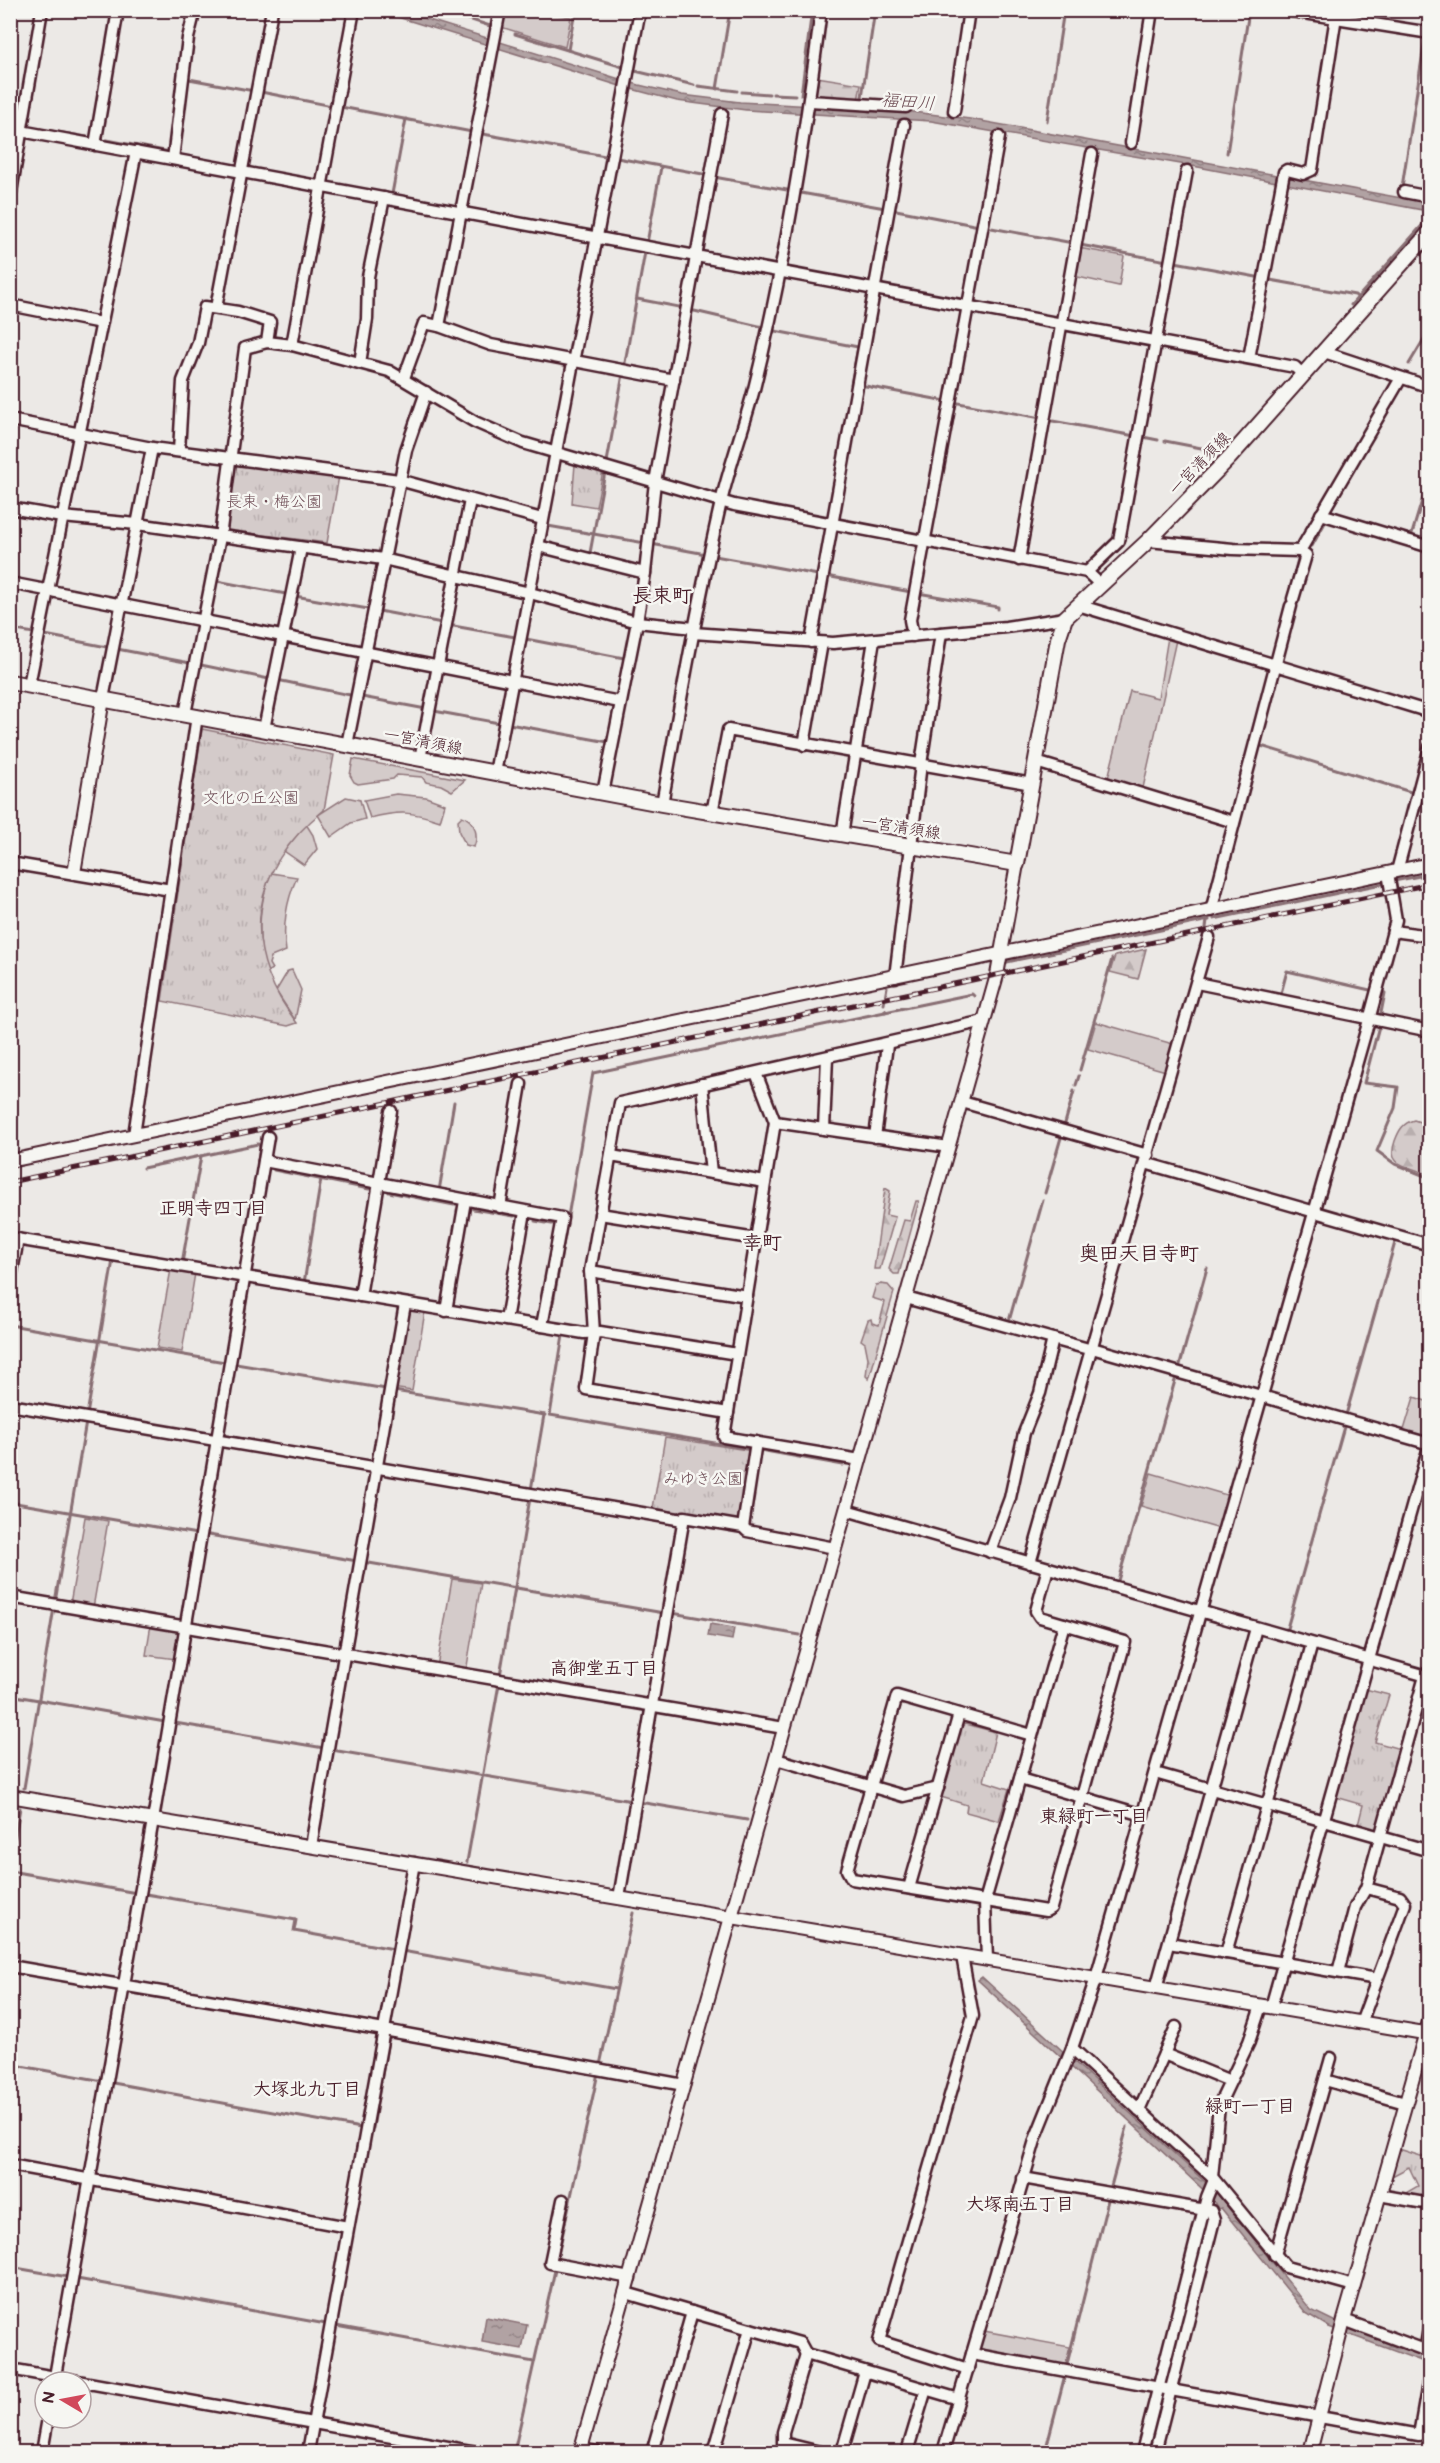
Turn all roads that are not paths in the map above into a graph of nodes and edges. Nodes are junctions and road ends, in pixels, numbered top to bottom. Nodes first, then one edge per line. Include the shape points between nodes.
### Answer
1 (42, 10) edge
2 (118, 10) edge
3 (195, 10) edge
4 (272, 10) edge
5 (354, 10) edge
6 (500, 10) edge
7 (640, 10) edge
8 (822, 10) edge
9 (969, 10) edge
10 (1152, 10) edge
11 (1286, 10) edge
12 (1336, 14) edge
13 (1430, 33) edge
14 (810, 101) junction
15 (906, 107) dead end
16 (954, 111) dead end
17 (722, 114) dead end
18 (904, 125) dead end
19 (10, 129) edge
20 (23, 131) junction
21 (999, 137) dead end
22 (1131, 143) dead end
23 (95, 145) junction
24 (136, 152) junction
25 (1092, 154) dead end
26 (173, 159) junction
27 (1187, 171) dead end
28 (242, 172) junction
29 (322, 187) junction
30 (1404, 192) dead end
31 (1430, 197) edge
32 (10, 198) edge
33 (384, 198) junction
34 (462, 213) junction
35 (1430, 232) edge
36 (595, 237) junction
37 (696, 255) junction
38 (780, 270) junction
39 (873, 288) junction
40 (10, 305) edge
41 (967, 306) junction
42 (216, 308) junction
43 (101, 323) junction
44 (1062, 323) junction
45 (439, 326) junction
46 (1156, 341) junction
47 (267, 342) junction
48 (292, 345) junction
49 (1323, 352) junction
50 (1249, 358) junction
51 (572, 362) junction
52 (360, 363) junction
53 (1303, 375) junction
54 (404, 378) junction
55 (1401, 378) junction
56 (674, 380) junction
57 (1430, 387) edge
58 (426, 392) junction
59 (10, 420) edge
60 (79, 434) junction
61 (152, 447) junction
62 (179, 451) junction
63 (555, 452) junction
64 (230, 457) junction
65 (399, 480) junction
66 (655, 482) junction
67 (470, 500) junction
68 (722, 501) junction
69 (10, 508) edge
70 (1320, 514) junction
71 (62, 518) junction
72 (542, 519) junction
73 (137, 524) junction
74 (831, 525) junction
75 (220, 537) junction
76 (1148, 540) junction
77 (925, 543) junction
78 (538, 546) junction
79 (1430, 547) edge
80 (300, 548) junction
81 (1300, 551) junction
82 (383, 559) junction
83 (1019, 560) junction
84 (1087, 572) junction
85 (645, 573) junction
86 (456, 576) junction
87 (10, 583) edge
88 (1101, 585) junction
89 (48, 590) junction
90 (530, 593) junction
91 (120, 604) junction
92 (1078, 605) junction
93 (1065, 618) junction
94 (204, 621) junction
95 (637, 622) junction
96 (694, 631) junction
97 (941, 633) junction
98 (282, 636) junction
99 (913, 636) junction
100 (874, 640) junction
101 (816, 642) junction
102 (365, 652) junction
103 (1275, 665) junction
104 (437, 666) junction
105 (512, 681) junction
106 (10, 682) edge
107 (29, 685) junction
108 (103, 699) junction
109 (620, 702) junction
110 (1430, 712) edge
111 (191, 715) junction
112 (264, 729) junction
113 (347, 745) junction
114 (804, 745) junction
115 (1430, 747) edge
116 (855, 753) junction
117 (420, 759) junction
118 (1036, 762) junction
119 (921, 764) junction
120 (495, 773) junction
121 (1032, 784) junction
122 (603, 793) junction
123 (662, 804) junction
124 (712, 813) junction
125 (1234, 822) junction
126 (842, 836) junction
127 (910, 847) junction
128 (10, 863) edge
129 (1017, 864) junction
130 (1430, 864) edge
131 (1392, 872) junction
132 (74, 873) junction
133 (171, 890) junction
134 (1211, 910) junction
135 (1393, 930) junction
136 (1430, 936) edge
137 (1209, 937) dead end
138 (1001, 956) junction
139 (895, 977) junction
140 (1197, 983) junction
141 (1369, 1020) junction
142 (984, 1021) junction
143 (1430, 1032) edge
144 (887, 1045) junction
145 (827, 1057) junction
146 (756, 1073) junction
147 (521, 1084) dead end
148 (702, 1084) junction
149 (962, 1102) junction
150 (391, 1111) dead end
151 (775, 1122) junction
152 (824, 1129) junction
153 (134, 1134) junction
154 (268, 1137) dead end
155 (874, 1137) junction
156 (949, 1147) junction
157 (611, 1156) junction
158 (1146, 1159) junction
159 (10, 1161) edge
160 (264, 1161) junction
161 (711, 1173) junction
162 (765, 1182) junction
163 (380, 1184) junction
164 (465, 1201) junction
165 (500, 1207) junction
166 (525, 1212) junction
167 (1314, 1212) junction
168 (600, 1214) junction
169 (14, 1239) edge
170 (756, 1239) junction
171 (1430, 1245) edge
172 (590, 1271) junction
173 (245, 1278) junction
174 (10, 1282) edge
175 (360, 1296) junction
176 (747, 1296) junction
177 (906, 1298) junction
178 (405, 1304) junction
179 (446, 1311) junction
180 (507, 1320) junction
181 (542, 1326) junction
182 (594, 1333) junction
183 (1053, 1339) junction
184 (1092, 1349) junction
185 (737, 1354) junction
186 (1261, 1396) junction
187 (10, 1405) edge
188 (728, 1413) junction
189 (217, 1440) junction
190 (756, 1442) junction
191 (1429, 1444) edge
192 (860, 1460) junction
193 (377, 1468) junction
194 (846, 1510) junction
195 (683, 1520) junction
196 (743, 1527) junction
197 (835, 1548) junction
198 (990, 1552) junction
199 (1030, 1563) junction
200 (1048, 1568) junction
201 (10, 1597) edge
202 (1200, 1612) junction
203 (1064, 1624) junction
204 (186, 1626) junction
205 (1256, 1628) junction
206 (1312, 1644) junction
207 (344, 1654) junction
208 (1369, 1660) junction
209 (1427, 1677) edge
210 (652, 1706) junction
211 (959, 1714) junction
212 (784, 1728) junction
213 (1032, 1735) junction
214 (776, 1759) junction
215 (1155, 1773) junction
216 (1020, 1779) junction
217 (871, 1787) junction
218 (938, 1788) junction
219 (1210, 1788) junction
220 (10, 1796) edge
221 (1082, 1797) junction
222 (1267, 1805) junction
223 (1143, 1815) junction
224 (153, 1820) junction
225 (1323, 1821) junction
226 (1380, 1837) junction
227 (311, 1846) junction
228 (1430, 1851) edge
229 (414, 1863) junction
230 (909, 1888) junction
231 (1366, 1888) junction
232 (620, 1898) junction
233 (985, 1901) junction
234 (731, 1918) junction
235 (1169, 1943) junction
236 (1226, 1953) junction
237 (962, 1956) junction
238 (987, 1960) junction
239 (1284, 1963) junction
240 (10, 1966) edge
241 (1338, 1972) junction
242 (1096, 1978) junction
243 (1377, 1979) junction
244 (124, 1985) junction
245 (1156, 1988) junction
246 (1266, 2007) junction
247 (1430, 2018) edge
248 (1360, 2023) junction
249 (1176, 2027) dead end
250 (384, 2030) junction
251 (1427, 2034) edge
252 (1164, 2054) junction
253 (1069, 2055) junction
254 (1331, 2058) dead end
255 (1325, 2080) junction
256 (1230, 2081) junction
257 (684, 2085) junction
258 (1405, 2103) junction
259 (1139, 2110) junction
260 (10, 2165) edge
261 (1023, 2178) junction
262 (91, 2180) junction
263 (1213, 2181) junction
264 (1379, 2195) junction
265 (563, 2200) dead end
266 (1430, 2204) edge
267 (1204, 2210) junction
268 (348, 2227) junction
269 (1275, 2255) junction
270 (630, 2278) junction
271 (1354, 2286) junction
272 (626, 2293) junction
273 (692, 2312) junction
274 (1430, 2323) edge
275 (1343, 2327) junction
276 (750, 2329) junction
277 (1427, 2351) edge
278 (806, 2354) junction
279 (972, 2354) junction
280 (10, 2368) edge
281 (968, 2369) junction
282 (57, 2370) edge
283 (865, 2372) junction
284 (1430, 2372) edge
285 (33, 2374) edge
286 (93, 2385) edge
287 (1158, 2388) junction
288 (926, 2390) junction
289 (1171, 2390) junction
290 (959, 2399) junction
291 (1320, 2416) junction
292 (313, 2423) junction
293 (46, 2430) edge
294 (581, 2451) edge
295 (42, 2452) edge
296 (308, 2452) edge
297 (476, 2452) edge
298 (597, 2452) edge
299 (652, 2452) edge
300 (714, 2452) edge
301 (820, 2452) edge
302 (842, 2452) edge
303 (907, 2452) edge
304 (943, 2452) edge
305 (1142, 2452) edge
306 (1155, 2452) edge
307 (1311, 2452) edge

1 - 20 street
2 - 23 street
3 - 26 street
4 - 28 street
5 - 29 street
6 - 34 street
7 - 36 street
8 - 14 street
9 - 16 street
10 - 22 street
11 - 12 street
12 - 13 street
12 - 50 street via 1312,170 1303,174 1287,170 1284,174
14 - 15 street
14 - 38 street
17 - 37 street
18 - 39 street
19 - 20 street
20 - 23 street
20 - 32 street
21 - 41 street
23 - 24 street
24 - 26 street
24 - 43 street
25 - 44 street
26 - 28 street
27 - 46 street
28 - 29 street
28 - 42 street
29 - 33 street
29 - 48 street
30 - 31 street
33 - 34 street
33 - 52 street via 369,277
34 - 36 street
34 - 45 street
35 - 49 main road, 一宮清須線
36 - 37 street
36 - 51 street
37 - 38 street
37 - 56 street
38 - 39 street
38 - 68 street via 754,390
39 - 41 street
39 - 74 street
40 - 43 street
41 - 44 street
41 - 77 street
42 - 47 street via 270,322
42 - 62 street via 205,307 198,343 183,381
43 - 60 street
44 - 46 street
44 - 83 street
45 - 51 street via 491,345
45 - 54 street via 424,323
46 - 50 street
46 - 84 street via 1119,541
47 - 48 street
47 - 64 street via 245,348
48 - 52 street
49 - 53 main road, 一宮清須線
49 - 55 street
50 - 53 street via 1295,367
51 - 56 street
51 - 63 street
52 - 54 street
53 - 76 main road, 一宮清須線
54 - 58 street
55 - 57 street
55 - 70 street
56 - 66 street
58 - 63 street via 475,422
58 - 65 street
59 - 60 street
60 - 61 street
60 - 71 street
61 - 62 street
61 - 73 street
62 - 64 street
63 - 66 street
63 - 72 street
64 - 65 street
64 - 75 street
65 - 67 street
65 - 82 street
66 - 68 street
66 - 85 street
67 - 72 street
67 - 86 street
68 - 74 street
68 - 96 street
69 - 71 street
70 - 79 street
70 - 81 street
71 - 73 street
71 - 89 street
72 - 78 street
73 - 75 street
73 - 91 street
74 - 77 street
74 - 101 street
75 - 80 street
75 - 94 street
76 - 81 street
76 - 88 main road, 一宮清須線
77 - 83 street
77 - 99 street via 910,620
78 - 85 street
78 - 90 street
80 - 82 street
80 - 98 street
81 - 103 street via 1306,555
82 - 86 street
82 - 102 street
83 - 84 street
84 - 88 street
85 - 95 street
86 - 90 street
86 - 104 street
87 - 89 street
88 - 92 main road, 一宮清須線
89 - 91 street
89 - 107 street
90 - 95 street
90 - 105 street
91 - 94 street
91 - 108 street
92 - 93 main road, 一宮清須線
92 - 103 street
93 - 97 street
93 - 118 main road, 一宮清須線
94 - 98 street
94 - 111 street
95 - 96 street
95 - 109 street
96 - 101 street
96 - 123 street
97 - 99 street
97 - 119 street
98 - 102 street
98 - 112 street
99 - 100 street
100 - 101 street
100 - 116 street
101 - 114 street
102 - 104 street
102 - 113 street
103 - 110 street
103 - 125 street
104 - 105 street
104 - 117 street
105 - 109 street
105 - 120 street
106 - 107 main road, 一宮清須線
107 - 108 main road, 一宮清須線
108 - 111 main road, 一宮清須線
108 - 132 street
109 - 122 street
111 - 112 main road, 一宮清須線
111 - 133 street
112 - 113 main road, 一宮清須線
113 - 117 main road, 一宮清須線
114 - 116 street
114 - 124 street via 728,730
115 - 131 street
116 - 119 street
116 - 126 street
117 - 120 main road, 一宮清須線
118 - 121 main road, 一宮清須線
118 - 125 street
119 - 121 street
119 - 127 street
120 - 122 main road, 一宮清須線
121 - 129 main road, 一宮清須線
122 - 123 main road, 一宮清須線
123 - 124 main road, 一宮清須線
124 - 126 main road, 一宮清須線
125 - 134 street
126 - 127 main road, 一宮清須線
127 - 129 main road, 一宮清須線
127 - 139 street
128 - 132 street
129 - 138 street
130 - 131 street
131 - 134 street
131 - 135 street via 1396,920
132 - 133 street
133 - 153 street
134 - 138 street
135 - 136 street
135 - 141 street
137 - 140 street
138 - 139 street
138 - 142 street
139 - 153 street
140 - 141 street
140 - 158 street
141 - 143 street
141 - 167 street
142 - 144 street
142 - 149 street
144 - 145 street
144 - 155 street
145 - 146 street
145 - 152 street
146 - 148 street
146 - 151 street
147 - 165 street
148 - 157 street via 620,1103
148 - 161 street
149 - 156 street
149 - 158 street
150 - 163 street
151 - 152 street
151 - 162 street
152 - 155 street
153 - 159 street
154 - 160 street
155 - 156 street
156 - 177 street
157 - 161 street
157 - 168 street
158 - 167 street
158 - 184 street
160 - 163 street
160 - 173 street
161 - 162 street
162 - 170 street
163 - 164 street
163 - 175 street
164 - 165 street
164 - 179 street
165 - 166 street
166 - 180 street
166 - 181 street via 562,1218
167 - 171 street
167 - 186 street
168 - 170 street
168 - 172 street
169 - 173 street
169 - 174 street
170 - 176 street
172 - 176 street
172 - 182 street
173 - 175 street
173 - 189 street
175 - 178 street
176 - 185 street
177 - 183 street
177 - 192 street
178 - 179 street
178 - 193 street
179 - 180 street
180 - 181 street
181 - 182 street
182 - 185 street
182 - 188 street via 586,1389
183 - 184 street
183 - 198 street via 1040,1393 1024,1432 1010,1498
184 - 186 street
184 - 199 street
185 - 188 street
186 - 191 street
186 - 202 street
187 - 189 street
188 - 190 street via 724,1437
189 - 193 street
189 - 204 street
190 - 192 street
190 - 196 street
191 - 208 street
192 - 194 street
193 - 195 street
193 - 207 street
194 - 197 street
194 - 198 street
195 - 196 street via 684,1517
195 - 210 street
196 - 197 street via 747,1531
197 - 212 street
198 - 199 street
199 - 200 street
200 - 202 street
200 - 203 street via 1036,1611 1040,1617
201 - 204 street
202 - 205 street
202 - 215 street
203 - 213 street
203 - 221 street via 1125,1642
204 - 207 street
204 - 224 street
205 - 206 street
205 - 219 street
206 - 208 street
206 - 222 street
207 - 210 street
207 - 227 street
208 - 209 street
208 - 225 street
209 - 226 street
210 - 212 street
210 - 232 street
211 - 213 street
211 - 217 street via 897,1696
211 - 218 street
212 - 214 street
213 - 216 street
214 - 217 street
214 - 234 street
215 - 219 street
215 - 223 street
216 - 221 street
216 - 233 street
217 - 218 street via 904,1796
217 - 230 street via 847,1870 852,1879
218 - 230 street
219 - 222 street
219 - 235 street
220 - 224 street
221 - 223 street
221 - 233 street via 1051,1908 1046,1911
222 - 225 street
222 - 236 street
223 - 242 street
224 - 227 street
224 - 244 street
225 - 226 street
225 - 239 street
226 - 228 street
226 - 231 street
227 - 229 street
229 - 232 street
229 - 250 street
230 - 233 street
231 - 241 street via 1355,1907
231 - 243 street via 1400,1897 1405,1904
232 - 234 street
233 - 238 street
234 - 237 street
234 - 257 street
235 - 236 street
235 - 245 street
236 - 239 street
237 - 238 street
237 - 281 street via 973,2016 879,2341
238 - 242 street
239 - 241 street
239 - 246 street
240 - 244 street
241 - 243 street
242 - 245 street
242 - 253 street
243 - 248 street
244 - 250 street
244 - 262 street
245 - 246 street
246 - 248 street
246 - 256 street
247 - 251 street
248 - 251 street
249 - 252 street
250 - 257 street
250 - 268 street
251 - 258 street
252 - 256 street
252 - 259 street
253 - 259 street
253 - 261 street
254 - 255 street
255 - 258 street
255 - 269 street
256 - 263 street via 1219,2105
257 - 270 street
258 - 264 street
259 - 263 street
260 - 262 street
261 - 267 street
261 - 279 street
262 - 268 street
262 - 282 street
263 - 267 street
263 - 269 street
264 - 266 street
264 - 271 street
265 - 270 street via 550,2263
267 - 287 street
267 - 289 street via 1210,2211 1214,2220
268 - 292 street
269 - 271 street via 1286,2267
270 - 272 street
271 - 275 street
272 - 273 street
272 - 294 street
273 - 276 street
273 - 299 street
274 - 277 street
275 - 277 street
275 - 291 street
276 - 278 street via 800,2343
276 - 300 street
278 - 283 street
278 - 301 street via 783,2443
279 - 281 street
279 - 287 street
280 - 285 street
281 - 290 street
283 - 288 street
283 - 302 street
284 - 291 street via 1419,2435
286 - 292 street
287 - 289 street
287 - 305 street
288 - 290 street
288 - 303 street
289 - 291 street
289 - 306 street
290 - 304 street
291 - 307 street
292 - 296 street
292 - 297 street
293 - 295 street
294 - 298 street

